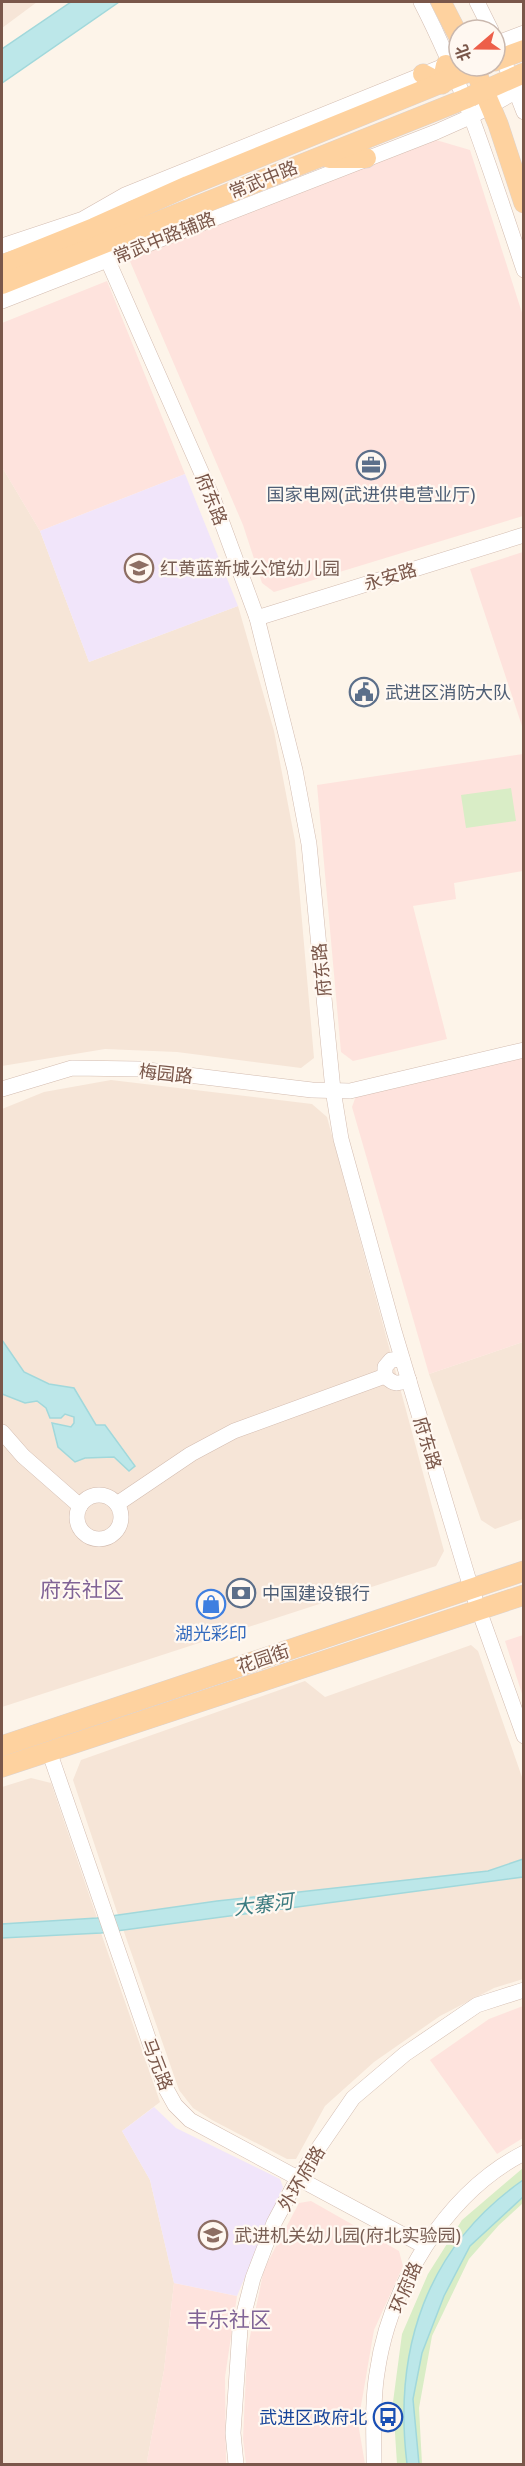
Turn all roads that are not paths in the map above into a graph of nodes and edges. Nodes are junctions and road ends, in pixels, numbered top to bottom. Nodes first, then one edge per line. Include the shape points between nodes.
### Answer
1 (421, 2) edge
2 (441, 2) edge
3 (456, 2) edge
4 (477, 2) edge
5 (449, 18) edge
6 (464, 18) edge
7 (477, 18) edge
8 (447, 29) edge
9 (524, 33) edge
10 (507, 43) edge
11 (524, 50) edge
12 (507, 54) edge
13 (447, 68) edge
14 (447, 73) edge
15 (423, 74) joint
16 (473, 78) edge
17 (497, 78) edge
18 (509, 88) edge
19 (469, 108) junction
20 (524, 112) edge
21 (317, 158) junction
22 (366, 158) junction
23 (524, 169) edge
24 (524, 203) edge
25 (89, 232) junction
26 (3, 259) edge
27 (524, 270) edge
28 (2, 284) edge
29 (2, 301) edge
30 (524, 535) edge
31 (257, 618) junction
32 (524, 1040) edge
33 (524, 1050) edge
34 (2, 1089) edge
35 (333, 1090) junction
36 (402, 1359) junction
37 (385, 1376) junction
38 (409, 1380) junction
39 (2, 1432) edge
40 (117, 1504) junction
41 (80, 1506) junction
42 (524, 1571) edge
43 (471, 1588) junction
44 (524, 1595) edge
45 (478, 1610) junction
46 (524, 1736) edge
47 (2, 1746) edge
48 (49, 1751) junction
49 (2, 1767) edge
50 (524, 1990) edge
51 (524, 2153) edge
52 (298, 2178) junction
53 (424, 2246) junction
54 (236, 2464) edge
55 (374, 2464) edge

1 - 8 street
2 - 5 main road
3 - 6 main road
4 - 7 street
9 - 10 street
11 - 12 main road, 常武中路
13 - 15 main road
14 - 25 main road, 常武中路
15 - 25 street, 常武中路辅路 via 125,195
16 - 19 street
17 - 18 main road
18 - 19 main road, 常武中路
18 - 20 street
18 - 23 main road
18 - 24 main road
19 - 21 main road, 常武中路
19 - 22 street, 常武中路辅路
19 - 27 street
21 - 22 main road
21 - 25 main road, 常武中路
22 - 25 street, 常武中路辅路
25 - 26 main road, 常武中路
25 - 28 main road, 常武中路
25 - 29 street, 常武中路辅路
25 - 31 street, 府东路 via 214,501
30 - 31 street, 永安路
31 - 35 street, 府东路 via 309,844
32 - 35 street, 梅园路 via 347,1082
33 - 35 street, 梅园路 via 350,1091
34 - 35 street, 梅园路 via 81,1068 139,1069
35 - 36 street, 府东路 via 341,1139
36 - 37 street via 391,1360 385,1367
36 - 38 street, 府东路
37 - 38 street via 392,1383
37 - 40 street via 234,1431 191,1454
38 - 43 street, 府东路
39 - 41 street
40 - 41 street via 98,1495 84,1500
40 - 41 street via 119,1525 104,1538 84,1532 78,1520
42 - 43 main road, 花园街
43 - 45 street, 府东路
43 - 47 main road, 花园街
44 - 45 main road, 花园街
45 - 46 street, 府东路
45 - 48 main road, 花园街
48 - 49 main road, 花园街
48 - 52 street, 马元路 via 165,2087 175,2105 190,2120
50 - 52 street, 外环府路 via 477,2005 405,2054 353,2098
51 - 53 street, 环府路 via 474,2186
52 - 53 street, 马元路
52 - 54 street, 外环府路 via 274,2223 253,2278 240,2329 233,2433
53 - 55 street, 环府路 via 387,2332 377,2373

